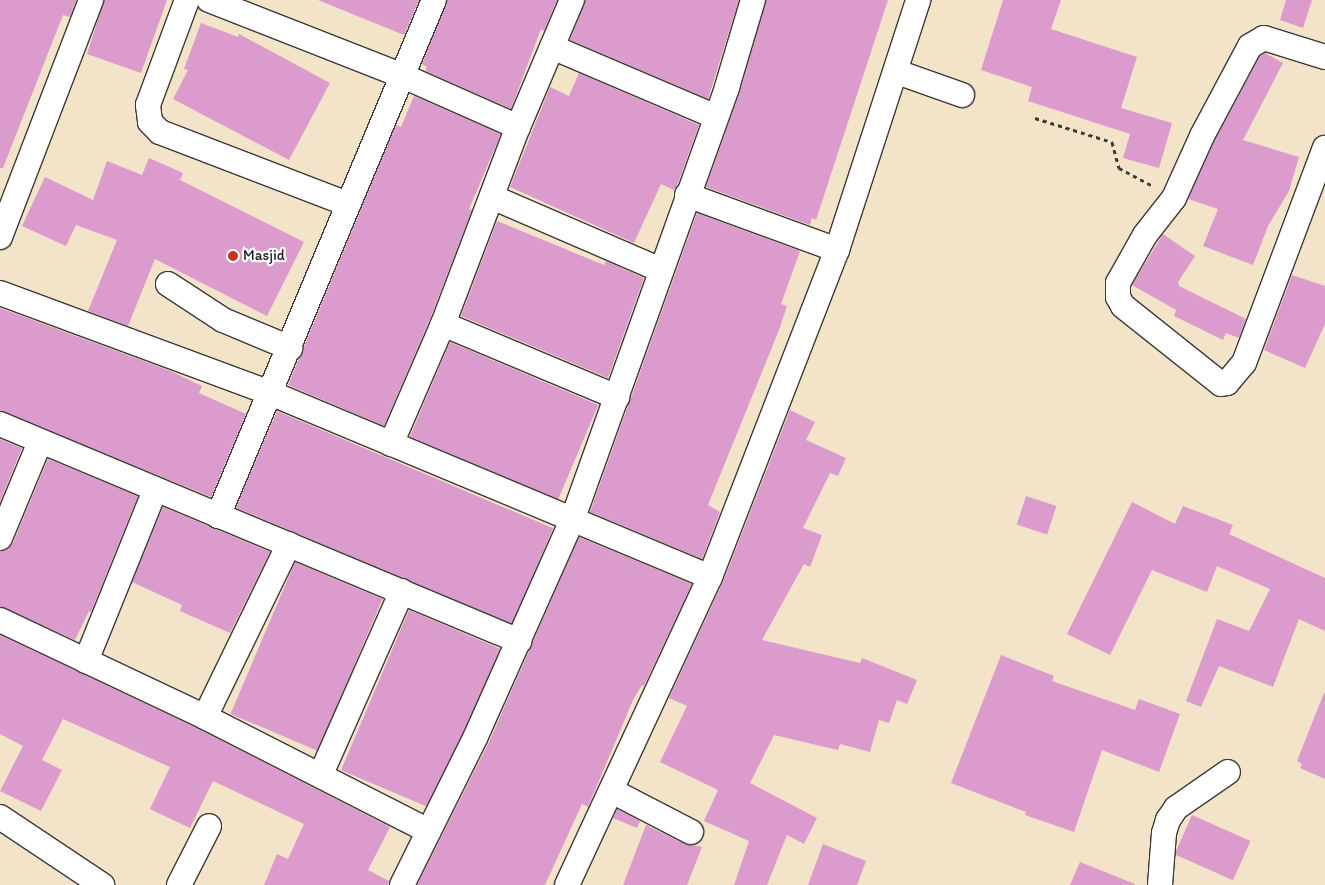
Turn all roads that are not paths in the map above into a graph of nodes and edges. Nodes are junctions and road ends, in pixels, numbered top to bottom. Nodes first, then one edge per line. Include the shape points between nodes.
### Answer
1 (91, 0) edge
2 (187, 0) edge
3 (209, 0) edge
4 (434, 0) edge
5 (572, 0) edge
6 (753, 0) edge
7 (918, 0) edge
8 (552, 47) junction
9 (1325, 57) edge
10 (897, 72) junction
11 (403, 76) junction
12 (962, 94) dead end
13 (716, 117) junction
14 (518, 127) junction
15 (1325, 148) edge
16 (687, 195) junction
17 (492, 196) junction
18 (348, 204) junction
19 (0, 237) edge
20 (837, 250) junction
21 (661, 270) junction
22 (168, 284) dead end
23 (0, 293) edge
24 (443, 324) junction
25 (290, 348) junction
26 (268, 392) junction
27 (617, 397) junction
28 (0, 424) edge
29 (40, 442) junction
30 (391, 444) junction
31 (155, 490) junction
32 (218, 516) junction
33 (573, 518) junction
34 (0, 538) edge
35 (289, 544) junction
36 (710, 578) junction
37 (402, 591) junction
38 (0, 620) edge
39 (520, 641) junction
40 (86, 661) junction
41 (205, 717) junction
42 (1228, 772) dead end
43 (321, 774) junction
44 (612, 791) junction
45 (0, 817) edge
46 (209, 826) dead end
47 (429, 831) junction
48 (691, 832) dead end
49 (102, 885) edge
50 (179, 885) edge
51 (402, 885) edge
52 (567, 885) edge
53 (1160, 885) edge

1 - 19 street
2 - 18 street via 148,105 150,122 160,132
3 - 11 street
4 - 11 street
5 - 8 street
6 - 13 street
7 - 10 street
8 - 13 street
8 - 14 street
9 - 15 street via 1264,38 1250,46 1202,136 1174,198 1137,247 1118,283 1118,297 1140,321 1221,384 1227,383 1244,363
10 - 12 street
10 - 20 street
11 - 14 street
11 - 18 street
13 - 16 street
14 - 17 street
16 - 20 street
16 - 21 street
17 - 21 street
17 - 24 street
18 - 25 street
20 - 36 street
21 - 27 street
22 - 25 street via 223,320
23 - 26 street
24 - 27 street
24 - 30 street
25 - 26 street
26 - 30 street
26 - 32 street
27 - 33 street
28 - 29 street
29 - 31 street
29 - 34 street
30 - 33 street
31 - 32 street
31 - 40 street
32 - 35 street
33 - 36 street
33 - 39 street
35 - 37 street
35 - 41 street
36 - 44 street
37 - 39 street
37 - 43 street
38 - 40 street
39 - 47 street
40 - 41 street
41 - 43 street
42 - 53 street via 1176,808 1168,820
43 - 47 street
44 - 48 street
44 - 52 street
45 - 49 street
46 - 50 street
47 - 51 street

